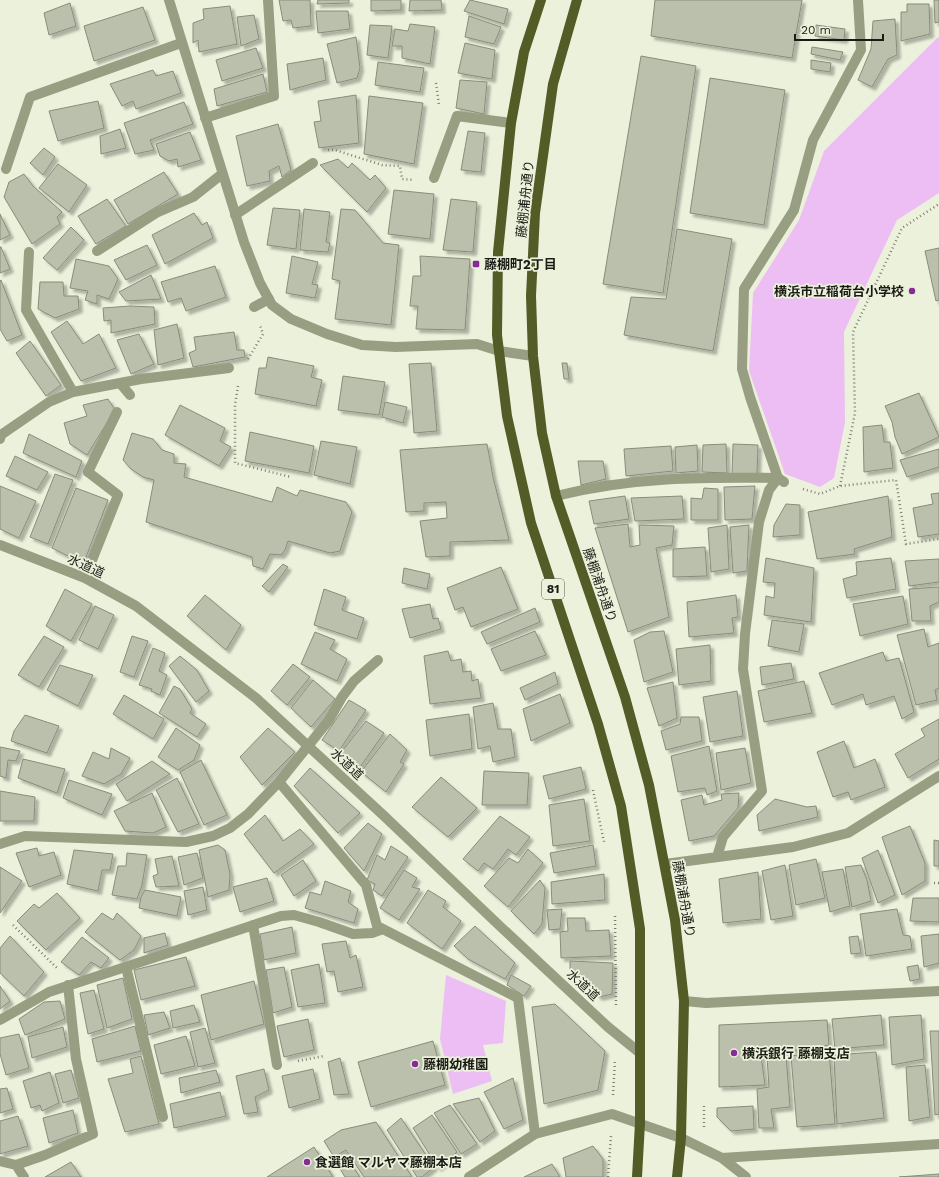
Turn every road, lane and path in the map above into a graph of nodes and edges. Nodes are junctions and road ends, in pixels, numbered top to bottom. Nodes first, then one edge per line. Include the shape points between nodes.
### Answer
1 (168, 0) edge
2 (268, 0) edge
3 (541, 0) edge
4 (577, 0) edge
5 (858, 0) edge
6 (181, 43) junction
7 (205, 118) junction
8 (511, 123) junction
9 (313, 163) joint
10 (6, 169) dead end
11 (222, 174) junction
12 (434, 178) joint
13 (939, 204) edge
14 (235, 215) junction
15 (97, 251) dead end
16 (29, 252) dead end
17 (269, 299) junction
18 (254, 306) joint
19 (499, 351) junction
20 (533, 356) junction
21 (229, 368) joint
22 (120, 383) junction
23 (73, 392) junction
24 (130, 395) dead end
25 (235, 405) dead end
26 (117, 412) dead end
27 (0, 439) edge
28 (291, 477) dead end
29 (781, 480) junction
30 (840, 486) junction
31 (556, 496) junction
32 (939, 539) edge
33 (0, 545) edge
34 (85, 578) junction
35 (378, 660) dead end
36 (309, 746) junction
37 (939, 776) edge
38 (279, 782) junction
39 (0, 844) edge
40 (717, 857) junction
41 (665, 864) junction
42 (934, 883) dead end
43 (939, 883) edge
44 (13, 925) dead end
45 (253, 925) junction
46 (383, 929) junction
47 (126, 967) junction
48 (68, 985) junction
49 (939, 991) edge
50 (684, 1001) junction
51 (0, 1020) edge
52 (640, 1053) junction
53 (324, 1056) dead end
54 (278, 1064) joint
55 (704, 1102) dead end
56 (163, 1117) dead end
57 (640, 1124) junction
58 (536, 1134) junction
59 (681, 1138) junction
60 (939, 1144) edge
61 (703, 1149) junction
62 (722, 1158) junction
63 (0, 1161) edge
64 (16, 1165) junction
65 (24, 1177) edge
66 (469, 1177) edge
67 (638, 1177) edge
68 (677, 1177) edge
69 (746, 1177) edge

1 - 6 street
2 - 7 street via 274,96
3 - 8 main road, 藤棚浦舟通り / 81 via 524,52
4 - 20 main road, 藤棚浦舟通り via 553,84 535,213 531,296
5 - 29 street via 862,50 813,140 794,210 744,289 742,369
6 - 7 street
6 - 10 street via 30,97
7 - 11 street
8 - 12 street via 457,116
8 - 19 main road, 藤棚浦舟通り / 81 via 498,252
9 - 12 path via 316,157 327,150 335,150 382,165 400,166 402,179
9 - 14 street
11 - 14 street
11 - 15 street via 193,197 156,213
13 - 30 path via 902,228 853,332 855,413
14 - 17 street via 260,283
16 - 23 street via 26,310
17 - 18 street
17 - 19 street via 291,319 362,345 396,348 477,344
18 - 21 path via 263,334 240,368
19 - 20 street
19 - 52 main road, 藤棚浦舟通り / 81 via 506,416 531,523 598,724 621,806 640,929
20 - 31 main road, 藤棚浦舟通り via 542,433
21 - 22 street
22 - 23 street
22 - 24 street
23 - 27 street via 49,402 1,435
25 - 28 path via 234,463
26 - 34 street via 88,472 118,495
29 - 30 path via 820,494
29 - 31 street via 678,478 642,481
29 - 40 street via 770,490 759,522 745,634 743,670 762,791 723,837
30 - 32 path via 896,480 906,544
31 - 41 main road, 藤棚浦舟通り via 625,697 649,785
33 - 34 street, 水道道
34 - 36 street, 水道道 via 136,606 256,698
35 - 36 street via 354,682
36 - 38 street
36 - 52 street, 水道道 via 509,935
37 - 40 street via 848,833 793,847
38 - 39 street via 248,814 230,828 213,836 186,842 25,836
38 - 46 street via 366,885 377,926
40 - 41 street
41 - 50 main road, 藤棚浦舟通り via 675,920
42 - 43 path
44 - 48 path via 55,965
45 - 46 street via 281,916 294,915 354,934 372,933
45 - 47 street
45 - 54 street
46 - 58 street via 518,998
47 - 48 street
47 - 56 street
48 - 51 street via 49,992
48 - 64 street via 76,1060 93,1134
49 - 50 street via 706,1003
50 - 59 main road, 藤棚浦舟通り
52 - 57 main road, 藤棚浦舟通り / 81
53 - 54 path
55 - 61 path
57 - 58 street via 612,1114
57 - 59 street
57 - 67 main road, 藤棚浦舟通り / 81
58 - 66 street
59 - 61 street
59 - 68 main road, 藤棚浦舟通り
60 - 62 street
61 - 62 street
62 - 69 street
63 - 64 street
64 - 65 street

